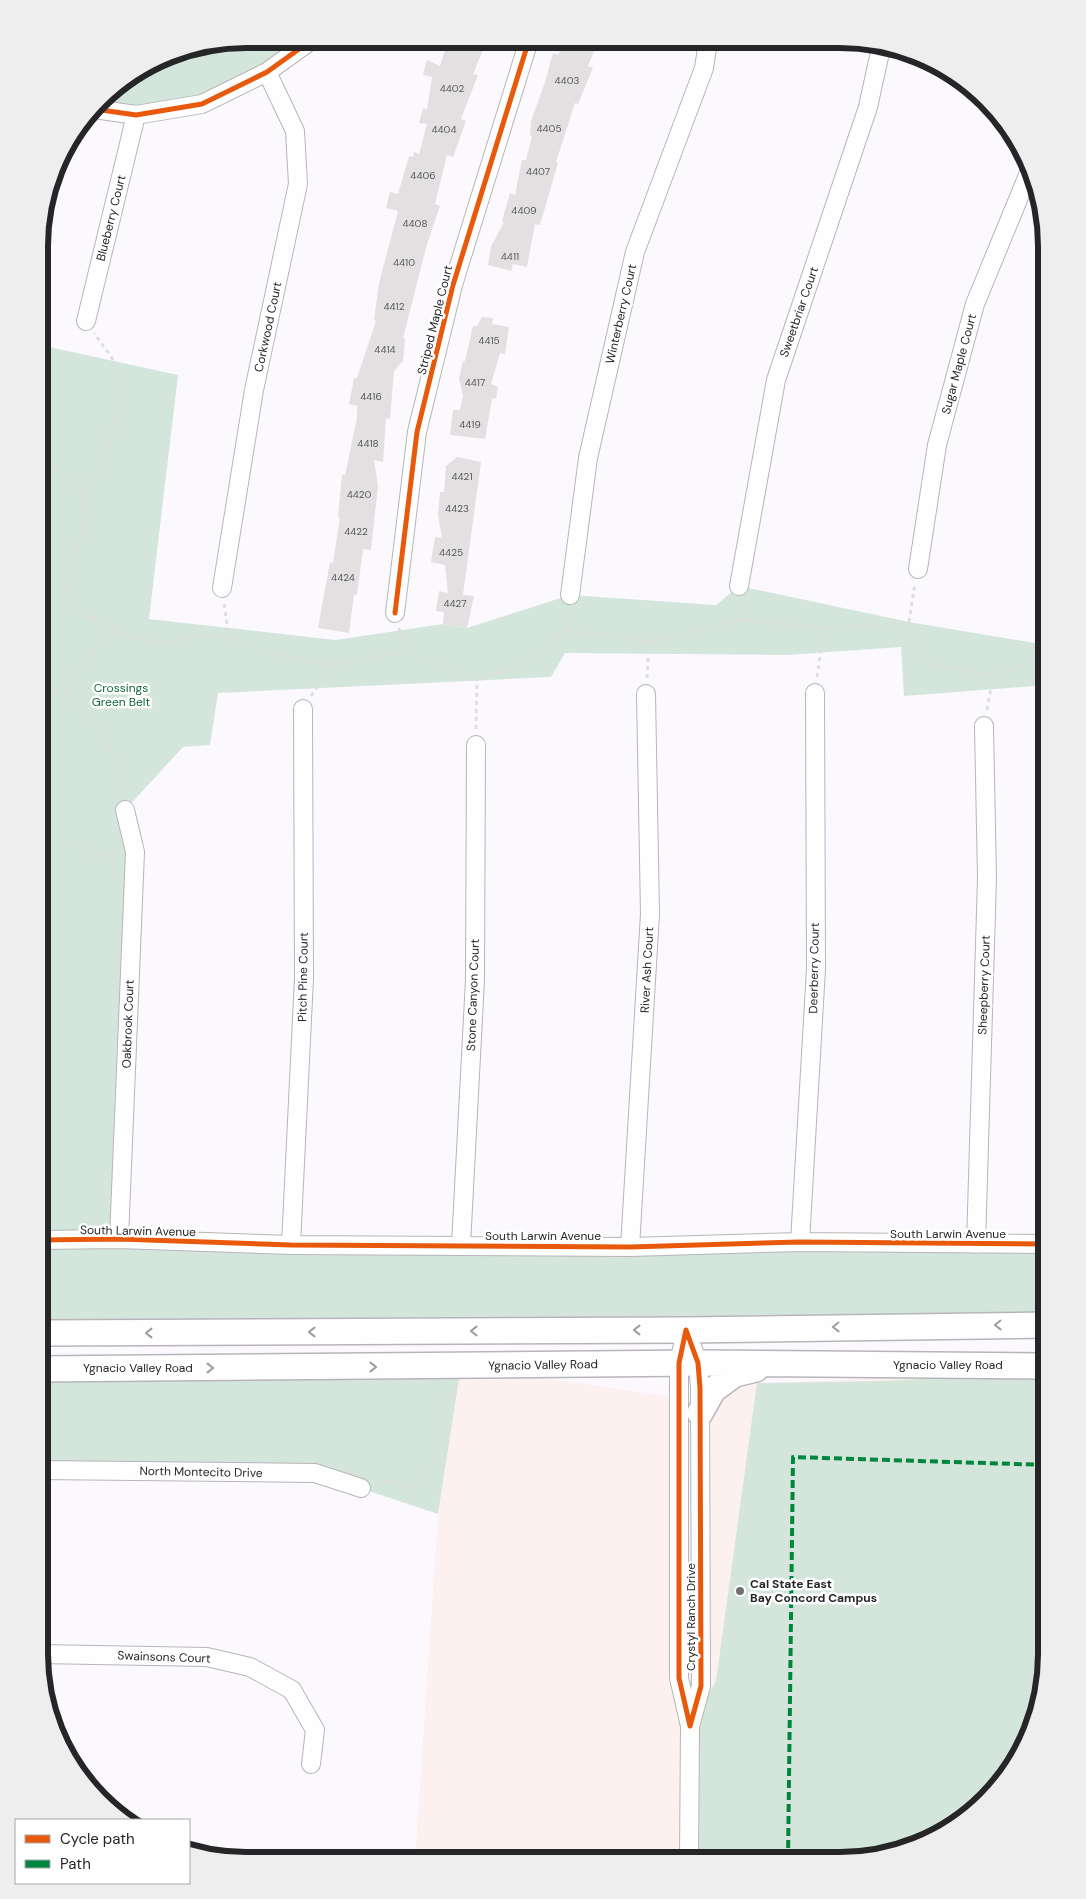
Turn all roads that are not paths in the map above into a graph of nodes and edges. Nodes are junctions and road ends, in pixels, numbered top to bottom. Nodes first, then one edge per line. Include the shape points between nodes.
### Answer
1 (300, 48) edge
2 (527, 48) edge
3 (707, 48) edge
4 (880, 51) edge
5 (267, 72) junction
6 (101, 111) edge
7 (136, 115) junction
8 (1027, 179) edge
9 (86, 321) road end
10 (918, 569) road end
11 (739, 586) dead end
12 (222, 588) road end
13 (570, 595) dead end
14 (395, 613) road end
15 (815, 693) road end
16 (646, 694) road end
17 (303, 709) road end
18 (984, 726) road end
19 (476, 744) road end
20 (125, 810) road end
21 (119, 1239) junction
22 (48, 1240) edge
23 (800, 1242) junction
24 (976, 1244) junction
25 (1038, 1244) edge
26 (291, 1245) junction
27 (460, 1245) junction
28 (630, 1247) junction
29 (1038, 1325) edge
30 (686, 1330) junction
31 (48, 1333) edge
32 (689, 1363) junction
33 (782, 1364) junction
34 (1038, 1366) edge
35 (48, 1369) edge
36 (700, 1413) junction
37 (48, 1470) edge
38 (361, 1488) road end
39 (48, 1654) edge
40 (690, 1726) junction
41 (311, 1764) dead end
42 (689, 1852) edge

1 - 5 street
2 - 14 street, Striped Maple Court via 453,285 420,423
3 - 13 street, Winterberry Court via 704,68 635,252 588,458
4 - 11 street, Sweetbriar Court via 868,107 776,380
5 - 7 street via 202,104
5 - 12 street, Corkwood Court via 294,131 298,184 254,390
6 - 7 street
7 - 9 street, Blueberry Court
8 - 10 street, Sugar Maple Court via 975,304 937,445
15 - 23 street, Deerberry Court via 816,969
16 - 28 street, River Ash Court via 650,914
17 - 26 street, Pitch Pine Court via 304,978
18 - 24 street, Sheepberry Court via 987,878
19 - 27 street, Stone Canyon Court via 475,980
20 - 21 street, Oakbrook Court via 135,852
21 - 22 street, South Larwin Avenue
21 - 26 street, South Larwin Avenue
23 - 24 street, South Larwin Avenue
23 - 28 street, South Larwin Avenue
24 - 25 street, South Larwin Avenue
26 - 27 street, South Larwin Avenue
27 - 28 street, South Larwin Avenue
29 -> 30 highway
30 -> 31 highway
30 - 32 street, Crystyl Ranch Drive
32 - 33 highway, Ygnacio Valley Road
35 -> 32 highway, Ygnacio Valley Road
32 - 36 street, Crystyl Ranch Drive
32 - 40 street, Crystyl Ranch Drive via 679,1678
33 - 34 highway, Ygnacio Valley Road
33 - 36 highway via 735,1374 713,1390
36 - 40 street, Crystyl Ranch Drive via 701,1686
37 - 38 street, North Montecito Drive via 315,1473
39 - 41 street, Swainsons Court via 207,1657 250,1667 292,1690 315,1730
40 - 42 street, Crystyl Ranch Drive

